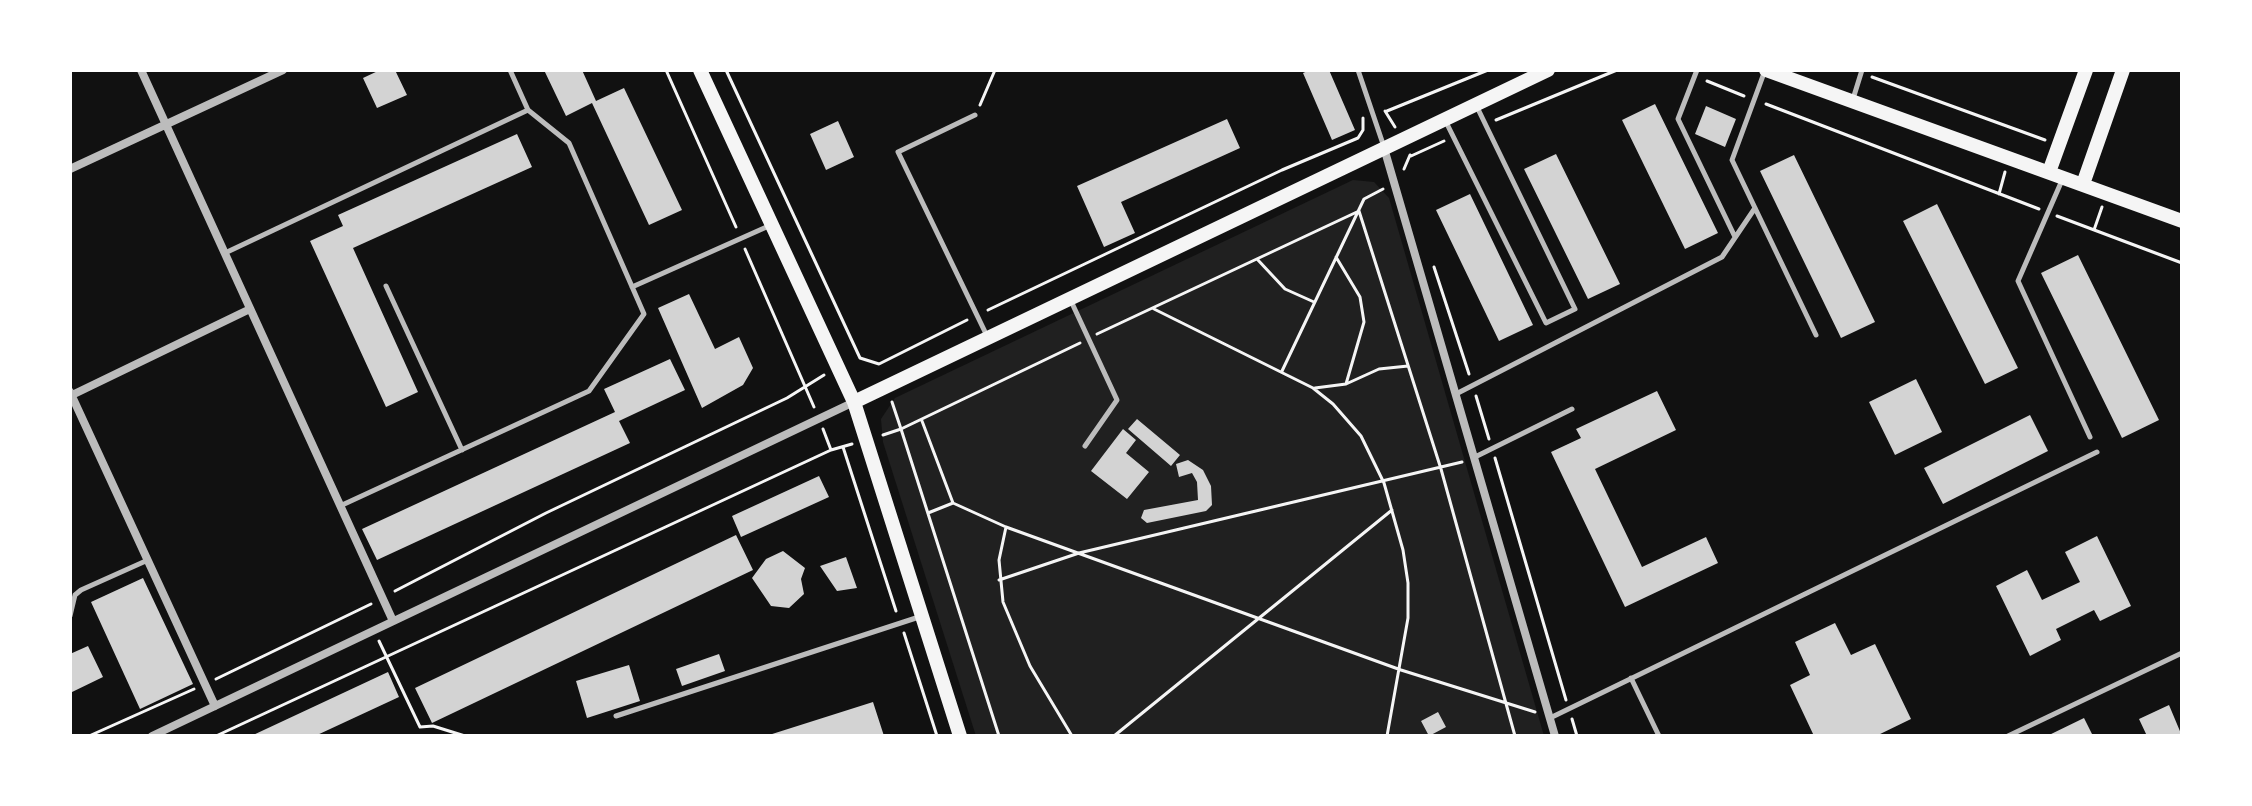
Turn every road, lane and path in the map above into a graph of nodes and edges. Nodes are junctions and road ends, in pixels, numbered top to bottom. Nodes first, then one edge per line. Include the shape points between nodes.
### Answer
1 (141, 70) edge
2 (283, 70) edge
3 (510, 70) edge
4 (700, 70) edge
5 (726, 70) edge
6 (995, 70) edge
7 (1358, 70) edge
8 (1488, 70) edge
9 (1548, 70) edge
10 (1617, 70) edge
11 (1697, 70) edge
12 (1766, 70) edge
13 (2086, 70) edge
14 (2123, 70) edge
15 (1862, 71) edge
16 (1701, 79) dead end
17 (1754, 100) junction
18 (1852, 101) junction
19 (1476, 104) junction
20 (528, 110) junction
21 (1387, 111) dead end
22 (975, 115) joint
23 (1445, 119) junction
24 (1485, 124) junction
25 (167, 125) junction
26 (1454, 137) junction
27 (2058, 144) junction
28 (1384, 148) junction
29 (1411, 156) dead end
30 (70, 169) edge
31 (1282, 170) dead end
32 (2056, 175) junction
33 (2083, 184) junction
34 (1364, 199) dead end
35 (1755, 208) junction
36 (1359, 211) junction
37 (2048, 213) junction
38 (2182, 221) edge
39 (771, 225) junction
40 (1735, 238) junction
41 (225, 253) junction
42 (1336, 257) junction
43 (1257, 259) junction
44 (2182, 263) edge
45 (386, 286) dead end
46 (632, 287) junction
47 (1070, 300) junction
48 (1315, 302) junction
49 (250, 309) junction
50 (1152, 309) junction
51 (977, 315) junction
52 (1816, 335) dead end
53 (988, 339) junction
54 (1088, 339) junction
55 (1408, 366) junction
56 (1282, 371) junction
57 (805, 384) dead end
58 (1346, 384) junction
59 (1313, 388) junction
60 (70, 394) edge
61 (1455, 395) junction
62 (854, 402) junction
63 (1572, 409) dead end
64 (922, 421) junction
65 (2090, 437) dead end
66 (843, 446) dead end
67 (1085, 446) dead end
68 (462, 450) junction
69 (831, 450) dead end
70 (2097, 452) dead end
71 (1474, 458) junction
72 (1441, 469) junction
73 (1384, 483) junction
74 (953, 503) junction
75 (340, 506) junction
76 (1392, 510) junction
77 (928, 513) junction
78 (1006, 527) junction
79 (1079, 553) junction
80 (148, 560) junction
81 (999, 580) junction
82 (383, 598) junction
83 (364, 608) junction
84 (70, 616) edge
85 (922, 616) junction
86 (1259, 619) junction
87 (393, 621) junction
88 (900, 623) junction
89 (374, 630) junction
90 (2182, 653) edge
91 (387, 656) junction
92 (1401, 670) junction
93 (1631, 678) junction
94 (205, 685) junction
95 (1504, 701) junction
96 (215, 706) junction
97 (616, 716) dead end
98 (1550, 718) junction
99 (89, 736) edge
100 (152, 736) edge
101 (216, 736) edge
102 (465, 736) edge
103 (937, 736) edge
104 (960, 736) edge
105 (999, 736) edge
106 (1072, 736) edge
107 (1114, 736) edge
108 (1387, 736) edge
109 (1515, 736) edge
110 (1555, 736) edge
111 (1659, 736) edge
112 (2008, 736) edge

1 - 25 street
2 - 25 street
3 - 20 lane
4 - 39 main road
5 - 51 path via 860,358 879,364
6 - 22 path
7 - 28 lane
8 - 21 path
9 - 19 main road
10 - 24 path
11 - 40 lane via 1678,119
12 - 17 lane
12 - 18 main road
13 - 27 main road
14 - 33 main road
15 - 18 lane
15 - 27 path
16 - 17 path
17 - 35 lane via 1732,160
17 - 37 path
18 - 32 main road
19 - 23 main road
19 - 24 lane
20 - 41 lane
20 - 46 lane via 569,143
22 - 51 lane via 898,152
23 - 26 lane
23 - 28 main road
24 - 26 lane via 1575,309 1546,323
25 - 30 street
25 - 41 street
26 - 29 path
27 - 32 main road
28 - 47 main road
28 - 61 street
31 - 51 path
32 - 33 main road
32 - 37 lane
33 - 38 main road
34 - 36 path
35 - 40 lane
35 - 52 lane
36 - 42 path
36 - 43 path
36 - 55 path
37 - 44 path
37 - 65 lane via 2018,281
39 - 46 lane
39 - 62 main road
40 - 61 lane via 1722,257
41 - 49 street
42 - 48 path
42 - 58 path via 1360,297 1364,322
43 - 48 path via 1285,289
43 - 50 path
45 - 68 lane
46 - 68 lane via 644,314 589,391
47 - 53 main road
47 - 54 lane
48 - 56 path
49 - 60 street
49 - 75 street
50 - 54 path
50 - 56 path
51 - 53 lane
53 - 62 main road
54 - 64 path
54 - 67 lane via 1117,400
55 - 58 path via 1379,369
55 - 72 path
56 - 59 path
57 - 82 path via 787,398
58 - 59 path
59 - 73 path via 1354,427
60 - 80 street
61 - 71 street
62 - 85 main road
62 - 87 street
63 - 71 lane
64 - 74 path
64 - 77 path via 901,429
66 - 88 path
68 - 75 lane
69 - 91 path
70 - 93 lane
71 - 72 path
71 - 98 street
72 - 73 path
72 - 95 path
73 - 76 path
73 - 79 path
74 - 77 path
74 - 78 path
75 - 82 street
76 - 86 path
76 - 92 path via 1408,583
77 - 105 path
78 - 79 path
78 - 81 path
79 - 81 path
79 - 86 path
80 - 84 lane via 81,590
80 - 94 street
81 - 106 path via 1013,630
82 - 83 path
82 - 87 street
83 - 89 path
83 - 94 path
85 - 88 lane
85 - 104 main road
86 - 92 path
86 - 107 path
87 - 89 street
88 - 97 lane
88 - 103 path
89 - 91 path
89 - 96 street
90 - 112 lane
91 - 101 path
91 - 102 path via 420,727
92 - 95 path
92 - 108 path
93 - 98 lane
93 - 111 lane
94 - 96 street
94 - 99 path
95 - 98 path
95 - 109 path
96 - 100 street
98 - 110 street

